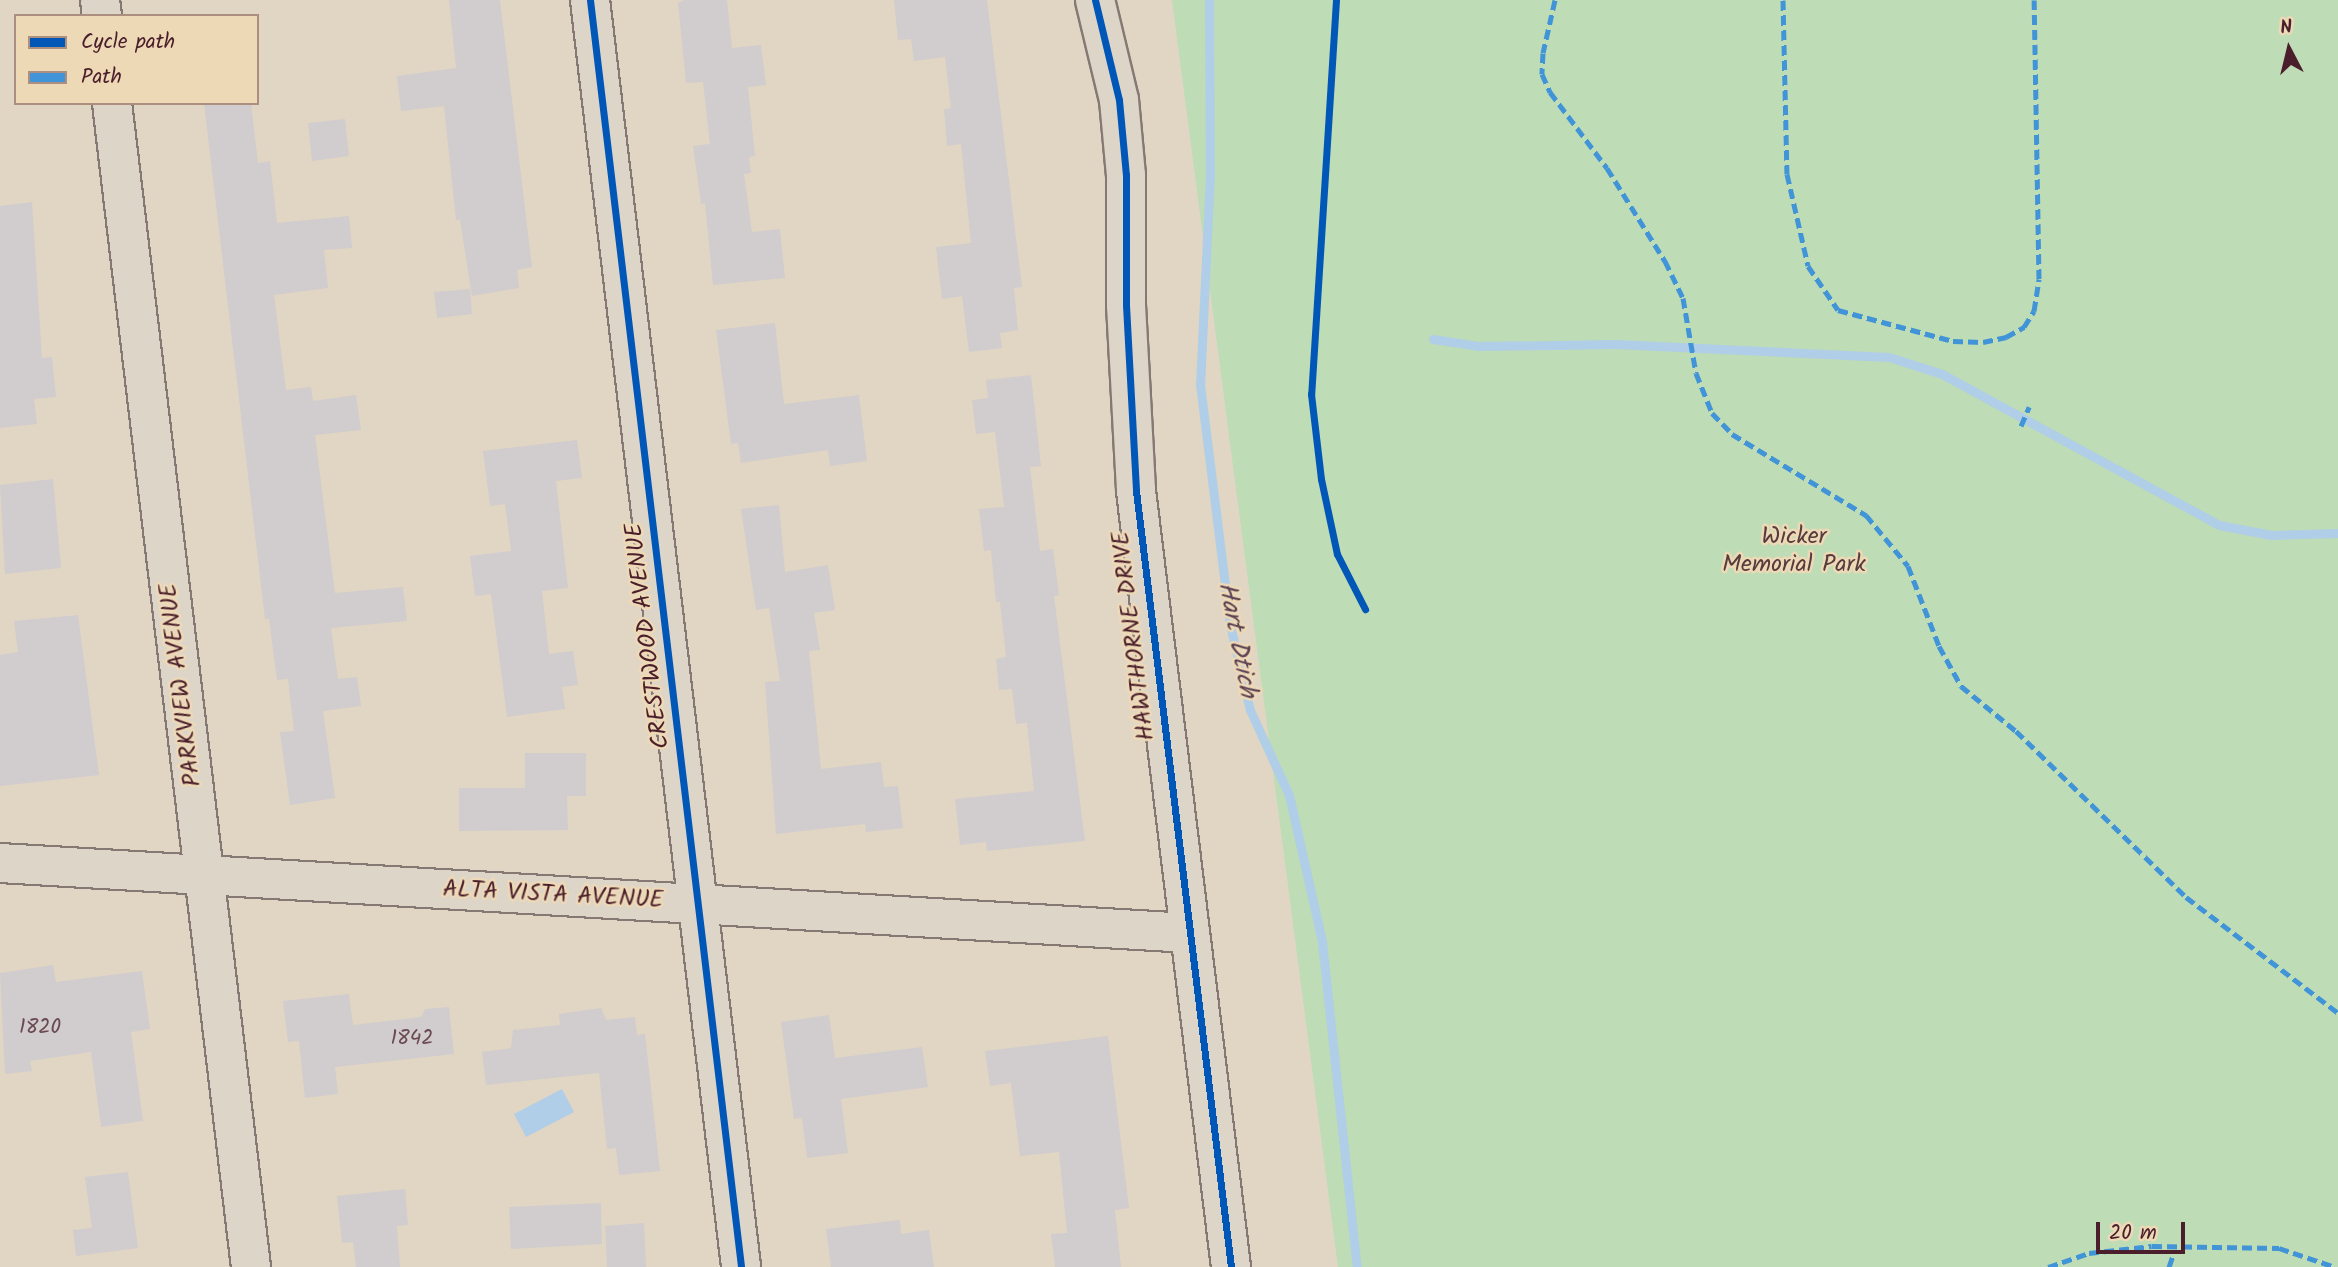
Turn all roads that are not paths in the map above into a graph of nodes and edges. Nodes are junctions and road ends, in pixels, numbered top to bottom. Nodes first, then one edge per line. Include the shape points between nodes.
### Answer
1 (590, 0) edge
2 (1095, 0) edge
3 (113, 105) edge
4 (0, 863) edge
5 (204, 874) junction
6 (699, 903) junction
7 (1190, 933) junction
8 (251, 1267) edge
9 (741, 1267) edge
10 (1231, 1267) edge

1 - 6 street, CRESTWOOD AVENUE
2 - 7 street, HAWTHORNE DRIVE via 1119,100 1126,174 1126,305 1136,491
3 - 5 street, PARKVIEW AVENUE
4 - 5 street, ALTA VISTA AVENUE
5 - 6 street, ALTA VISTA AVENUE
5 - 8 street, PARKVIEW AVENUE
6 - 7 street, ALTA VISTA AVENUE
6 - 9 street, CRESTWOOD AVENUE
7 - 10 street, HAWTHORNE DRIVE

